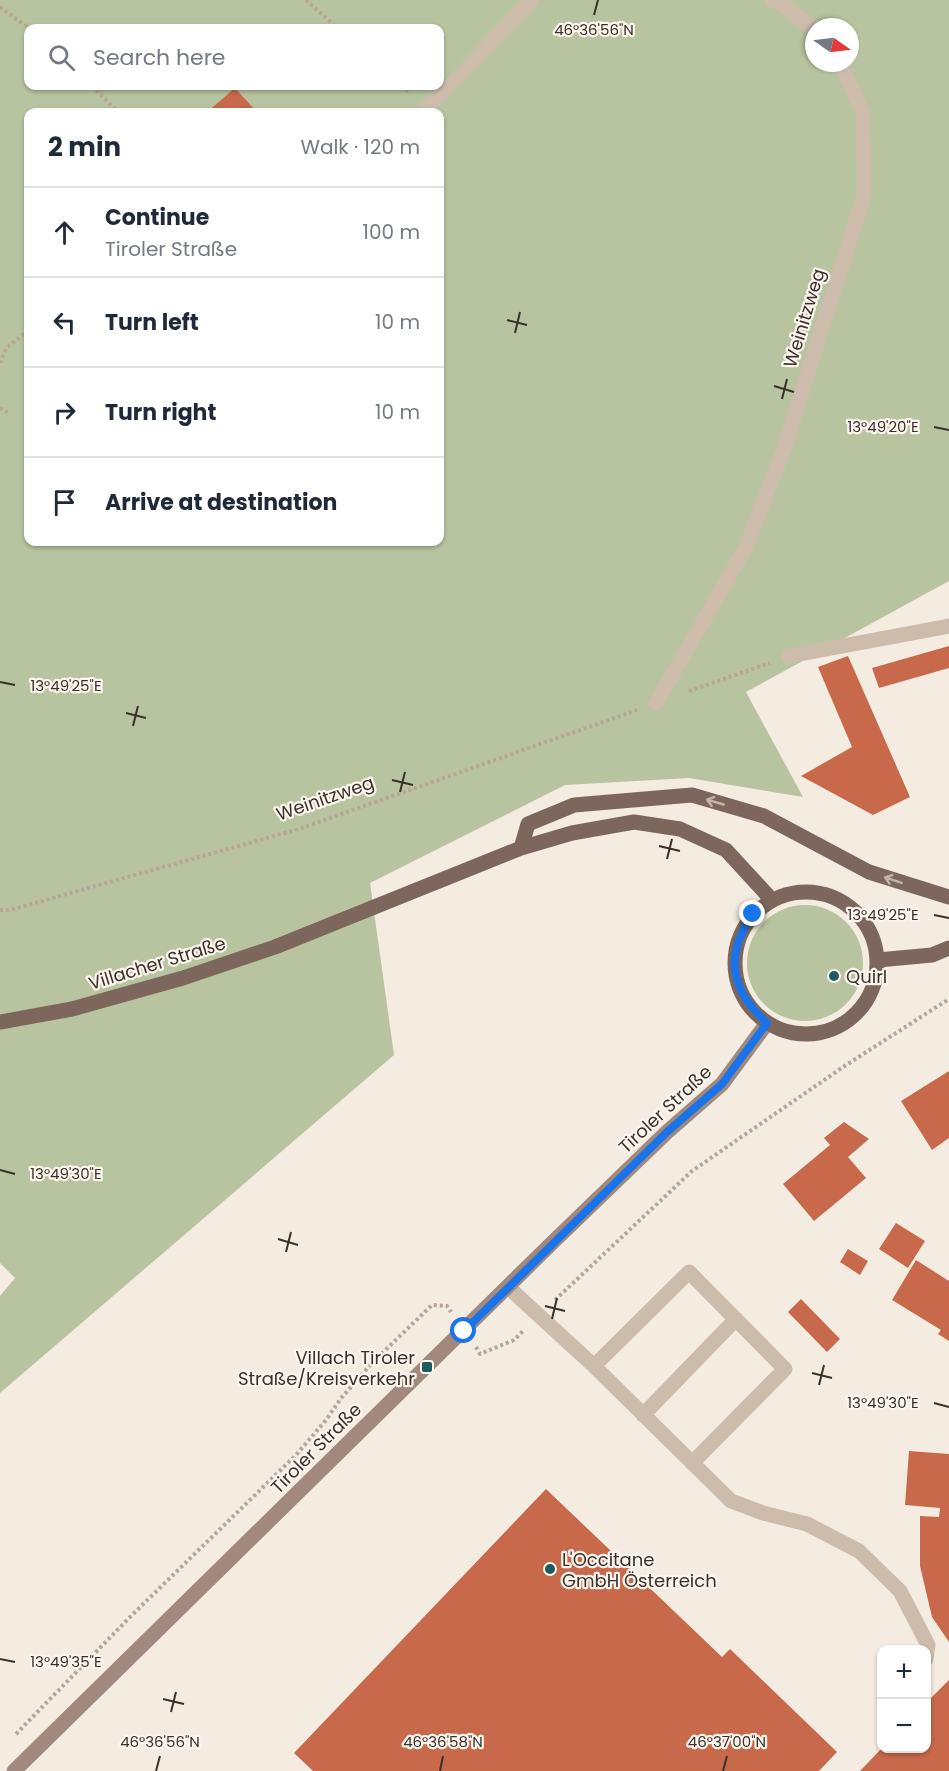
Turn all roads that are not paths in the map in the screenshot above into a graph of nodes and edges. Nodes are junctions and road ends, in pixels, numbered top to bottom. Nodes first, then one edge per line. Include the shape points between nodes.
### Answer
1 (531, 0) edge
2 (772, 0) edge
3 (805, 22) edge
4 (844, 72) edge
5 (426, 108) edge
6 (949, 627) edge
7 (789, 656) road end
8 (656, 703) road end
9 (521, 848) junction
10 (949, 897) edge
11 (772, 900) junction
12 (949, 948) edge
13 (878, 960) junction
14 (0, 1023) edge
15 (767, 1023) junction
16 (508, 1287) junction
17 (736, 1319) junction
18 (594, 1366) junction
19 (643, 1415) junction
20 (692, 1463) junction
21 (928, 1645) edge
22 (14, 1771) edge

1 - 5 street
2 - 3 street
4 - 8 street, Weinitzweg via 863,113 864,195 784,449 745,549
6 - 7 street
10 -> 9 main road via 869,872 764,816 692,795 574,806 528,824
9 - 11 main road via 572,833 634,822 680,829 726,850
9 - 14 main road, Villacher Straße via 275,947 183,978 72,1009
11 - 13 main road via 794,892 818,892 837,898 866,923
11 - 15 main road via 753,914 742,931 735,956 741,991
12 - 13 main road via 932,955
13 - 15 main road via 869,997 859,1012 833,1029 792,1033
15 - 16 main road, Tiroler Straße via 722,1084 667,1132
16 - 18 street
16 - 22 main road, Tiroler Straße
17 - 18 street via 689,1272
17 - 19 street
17 - 20 street via 785,1369
18 - 19 street
19 - 20 street
20 - 21 street via 731,1501 807,1524 859,1551 900,1591

